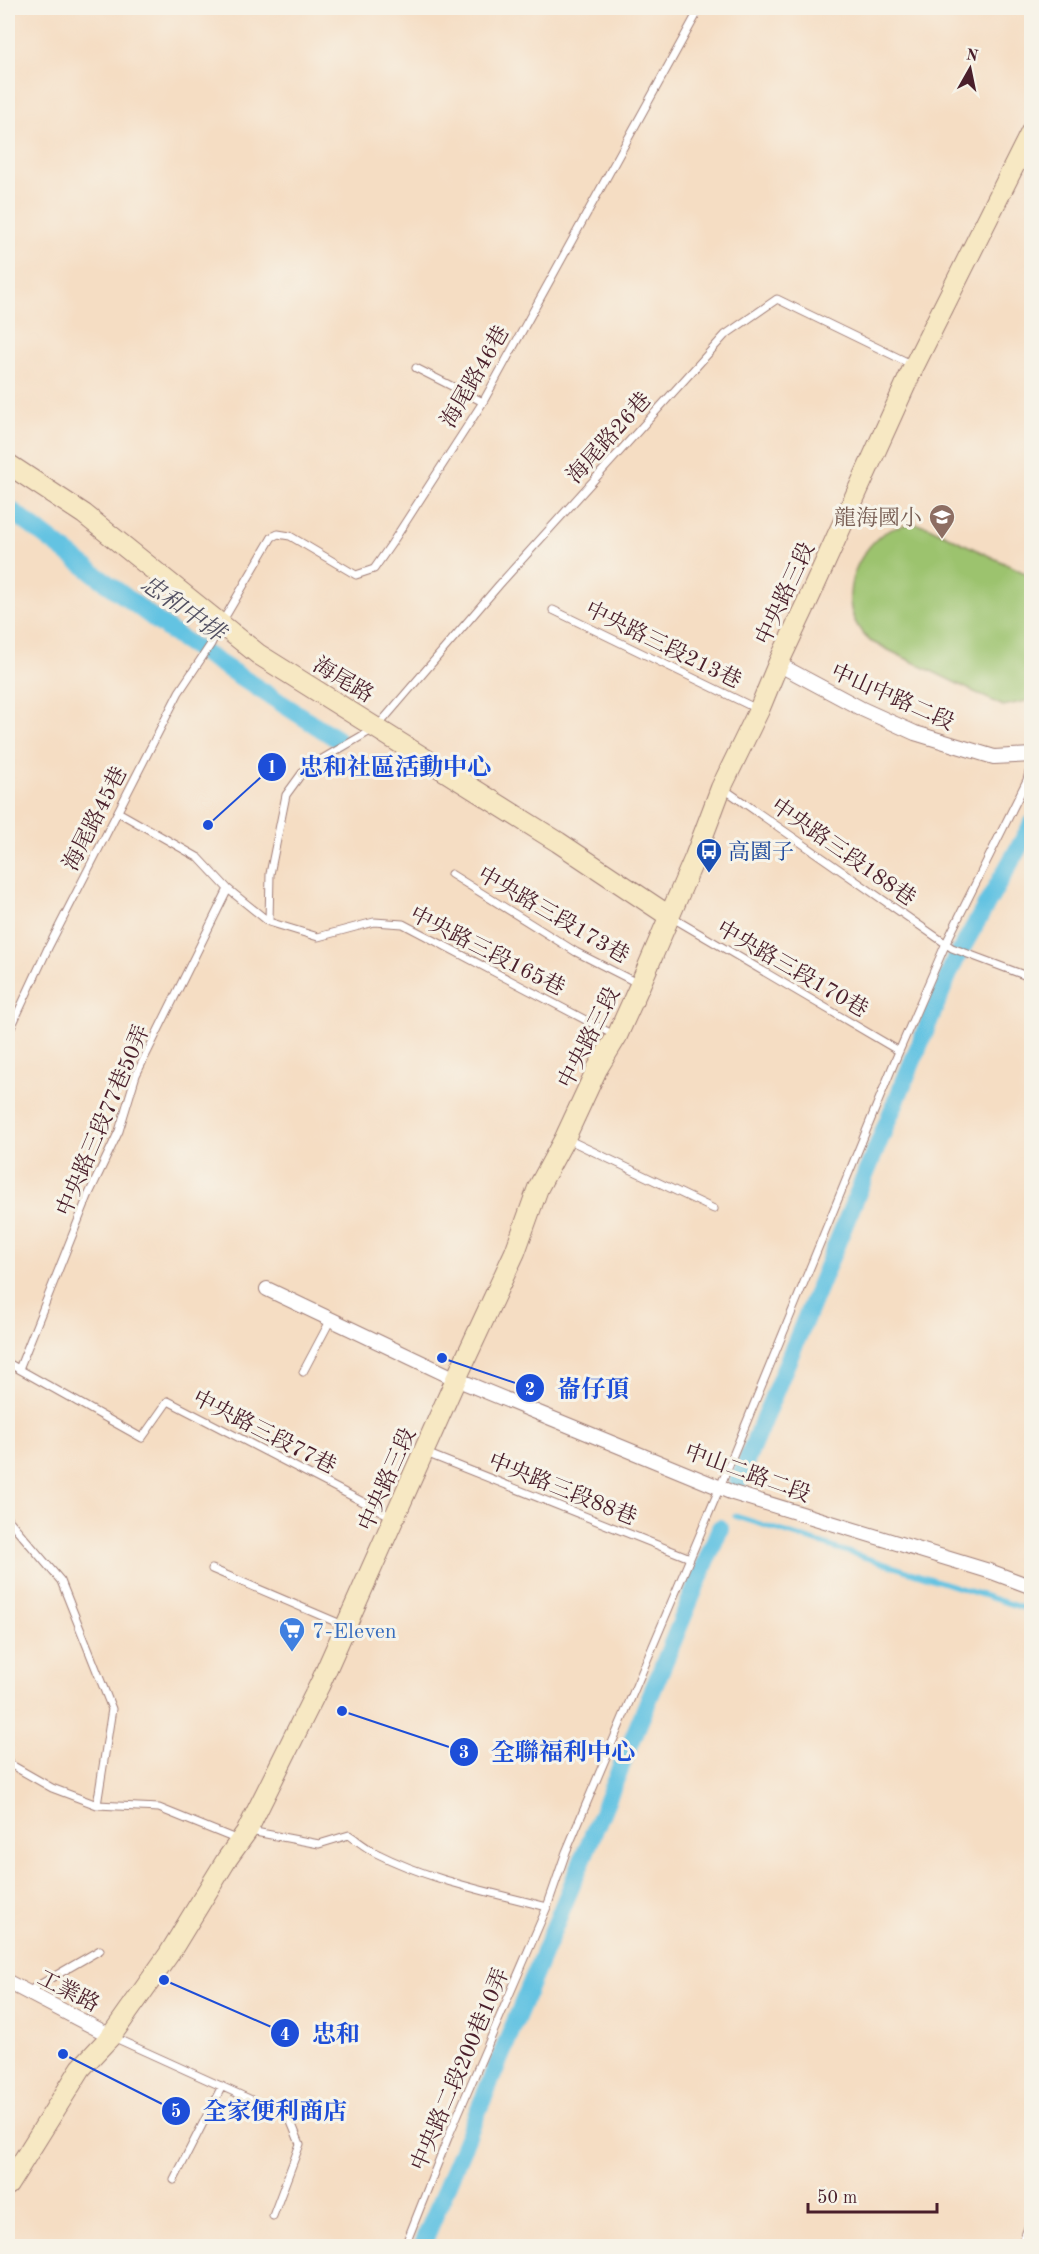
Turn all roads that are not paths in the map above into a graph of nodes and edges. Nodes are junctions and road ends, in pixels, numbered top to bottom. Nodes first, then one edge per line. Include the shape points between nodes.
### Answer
1 (700, 8) edge
2 (1032, 130) edge
3 (914, 366) junction
4 (416, 368) dead end
5 (483, 402) junction
6 (8, 464) edge
7 (553, 610) dead end
8 (220, 624) junction
9 (778, 664) junction
10 (759, 710) junction
11 (377, 727) junction
12 (1032, 755) edge
13 (1032, 761) edge
14 (721, 788) junction
15 (118, 812) junction
16 (451, 874) dead end
17 (228, 889) junction
18 (669, 916) junction
19 (269, 922) junction
20 (949, 945) junction
21 (1032, 978) edge
22 (640, 985) junction
23 (8, 1034) edge
24 (617, 1036) junction
25 (899, 1051) junction
26 (565, 1138) junction
27 (714, 1209) dead end
28 (267, 1289) dead end
29 (330, 1321) junction
30 (8, 1363) edge
31 (19, 1369) junction
32 (303, 1372) dead end
33 (456, 1379) junction
34 (424, 1452) junction
35 (720, 1487) junction
36 (394, 1518) junction
37 (8, 1519) edge
38 (690, 1558) junction
39 (212, 1569) dead end
40 (1032, 1587) edge
41 (345, 1626) junction
42 (8, 1763) edge
43 (97, 1805) junction
44 (244, 1836) junction
45 (547, 1907) junction
46 (100, 1950) dead end
47 (8, 1982) edge
48 (27, 1992) junction
49 (111, 2036) junction
50 (222, 2086) junction
51 (174, 2180) dead end
52 (8, 2185) edge
53 (273, 2216) dead end
54 (1032, 2217) edge
55 (405, 2247) edge
56 (1021, 2247) edge

1 - 5 lane, 海尾路46巷
2 - 3 street, 中央路三段
3 - 9 street, 中央路三段
3 - 11 lane, 海尾路26巷 via 777,298 745,319 662,403
4 - 5 lane
5 - 8 lane, 海尾路46巷 via 374,569 356,575 290,536 278,534 272,537
6 - 8 street, 海尾路 via 84,514
7 - 10 lane, 中央路三段213巷
8 - 11 street, 海尾路 via 294,678
8 - 15 lane, 海尾路45巷 via 212,644 179,692
9 - 10 street, 中央路三段
9 - 12 street, 中山中路二段 via 915,733 994,757
10 - 14 street, 中央路三段
11 - 18 street, 海尾路
11 - 19 lane via 305,769 286,795 270,874
13 - 20 lane, 中央路二段200巷10弄 via 1027,780
14 - 18 street, 中央路三段
14 - 20 lane, 中央路三段188巷
15 - 17 lane via 199,858
15 - 23 lane, 海尾路45巷
16 - 22 lane, 中央路三段173巷 via 576,952
17 - 19 lane
17 - 31 lane, 中央路三段77巷50弄 via 136,1075 119,1131 88,1196
18 - 22 street, 中央路三段
18 - 25 lane, 中央路三段170巷
19 - 24 lane, 中央路三段165巷 via 318,937 374,922 403,924
20 - 21 lane, 中央路三段188巷
20 - 25 lane, 中央路二段200巷10弄
22 - 24 street, 中央路三段
24 - 26 street, 中央路三段
25 - 35 lane, 中央路二段200巷10弄
26 - 27 lane
26 - 33 street, 中央路三段 via 538,1188 515,1252
28 - 29 street, 中山二路二段
29 - 32 lane
29 - 33 street, 中山二路二段
30 - 31 lane, 中央路三段77巷
31 - 36 lane, 中央路三段77巷 via 142,1438 168,1401
33 - 34 street, 中央路三段
33 - 35 street, 中山二路二段
34 - 36 street, 中央路三段
34 - 38 lane, 中央路三段88巷
35 - 38 lane, 中央路二段200巷10弄
35 - 40 street, 中山二路二段
36 - 41 street, 中央路三段
37 - 43 lane via 62,1581 112,1709
38 - 45 lane, 中央路二段200巷10弄 via 566,1852
39 - 41 lane
41 - 44 street, 中央路三段
42 - 43 lane via 52,1788
43 - 44 lane via 159,1808
44 - 45 lane via 319,1844 349,1835 375,1852 421,1871
44 - 49 street, 中央路三段
45 - 55 lane, 中央路二段200巷10弄
46 - 48 lane
47 - 48 street, 工業路
48 - 49 street, 工業路
49 - 50 lane
49 - 52 street, 中央路三段 via 81,2068
50 - 51 lane
50 - 53 lane via 289,2117 300,2144
54 - 56 lane

